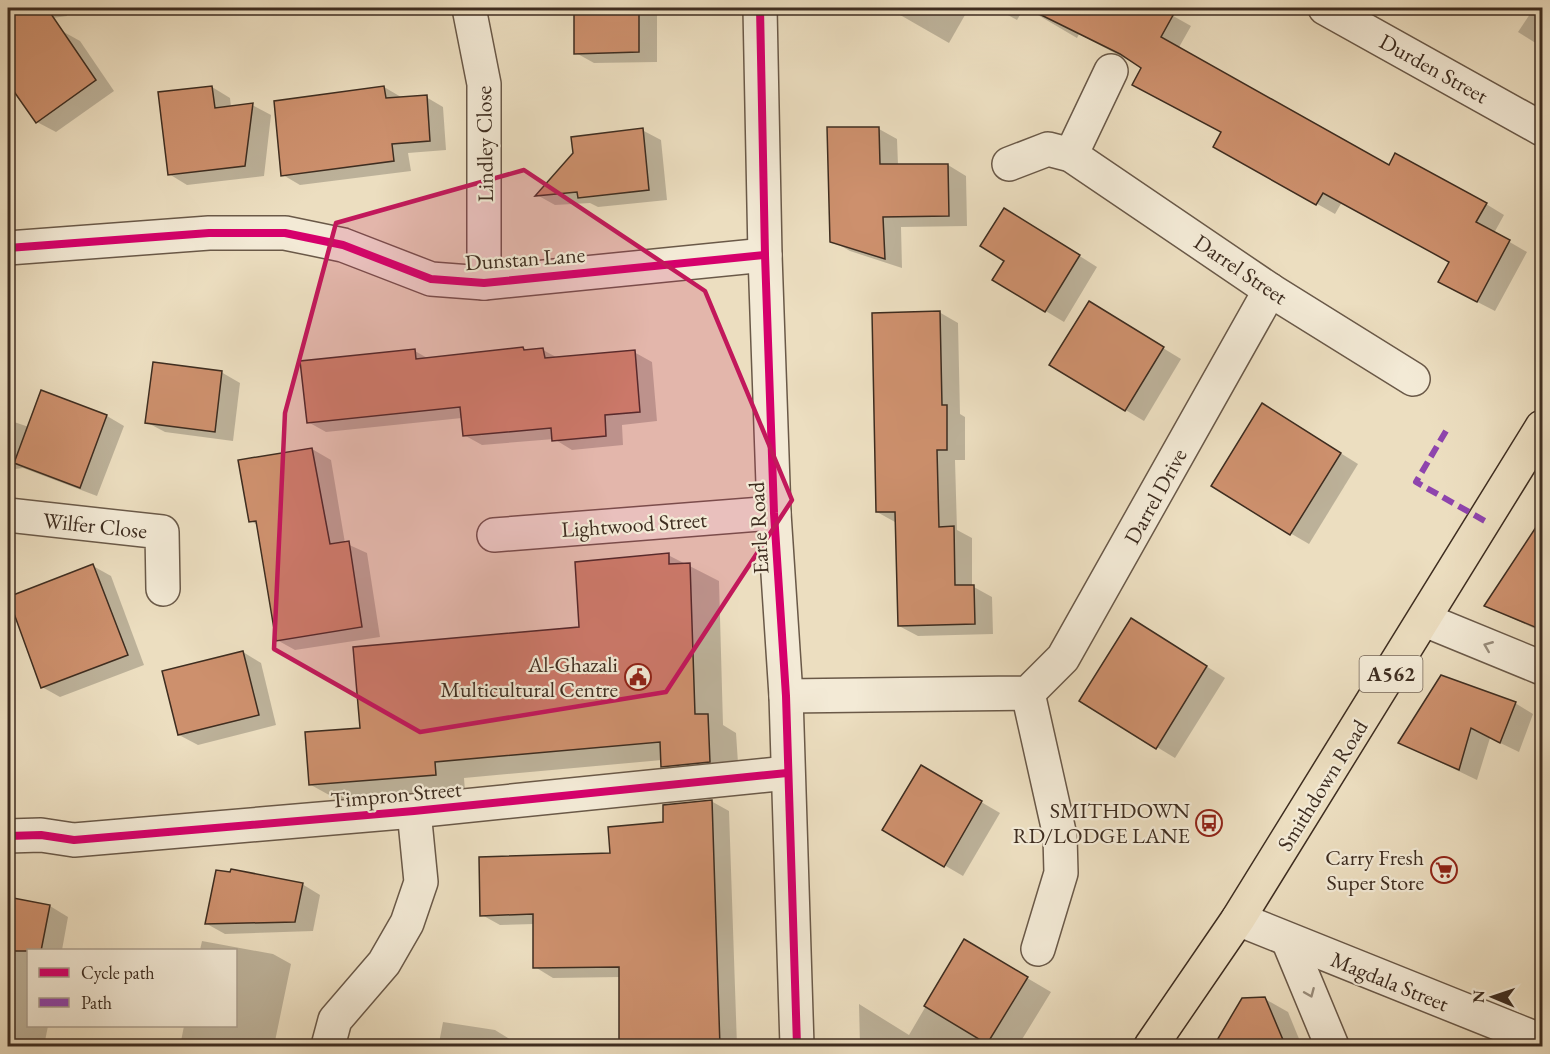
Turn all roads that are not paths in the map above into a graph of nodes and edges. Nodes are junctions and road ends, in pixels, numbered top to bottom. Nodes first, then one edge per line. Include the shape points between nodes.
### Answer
1 (470, 8) edge
2 (760, 8) edge
3 (1325, 8) edge
4 (1111, 71) dead end
5 (1542, 129) edge
6 (1071, 155) junction
7 (1009, 164) dead end
8 (8, 248) edge
9 (765, 255) junction
10 (484, 283) junction
11 (1270, 290) junction
12 (1413, 378) dead end
13 (1542, 427) edge
14 (774, 513) junction
15 (8, 515) edge
16 (494, 535) dead end
17 (163, 589) dead end
18 (1425, 620) junction
19 (1542, 668) edge
20 (1028, 693) junction
21 (786, 696) junction
22 (787, 773) junction
23 (414, 811) junction
24 (8, 836) edge
25 (1238, 919) junction
26 (1288, 940) junction
27 (1038, 949) dead end
28 (1542, 1041) edge
29 (328, 1047) edge
30 (797, 1047) edge
31 (1151, 1047) edge
32 (1332, 1047) edge

1 - 10 street, Lindley Close via 484,84
2 - 9 street, Earle Road
3 - 5 street, Durden Street
4 - 6 street
6 - 7 street, Darrel Street via 1048,149
6 - 11 street, Darrel Street
8 - 10 street, Dunstan Lane via 209,232 285,233 343,244 431,279
9 - 10 street, Dunstan Lane
9 - 14 street, Earle Road
11 - 12 street, Darrel Street
11 - 20 street, Darrel Drive via 1063,658
13 - 18 highway, Smithdown Road / A562
14 - 16 street, Lightwood Street
14 - 21 street, Earle Road
15 - 17 street, Wilfer Close via 162,532
19 -> 18 street
18 - 25 highway, Smithdown Road / A562
20 - 21 street
20 - 27 street via 1060,836 1061,873
21 - 22 street, Earle Road
22 - 23 street, Timpron Street
22 - 30 street, Earle Road
23 - 24 street, Timpron Street via 74,840
23 - 29 street via 421,882 407,923 384,963 335,1020
25 - 26 street, Magdala Street
25 - 31 highway, Smithdown Road / A562
26 - 28 street, Magdala Street
26 -> 32 street

